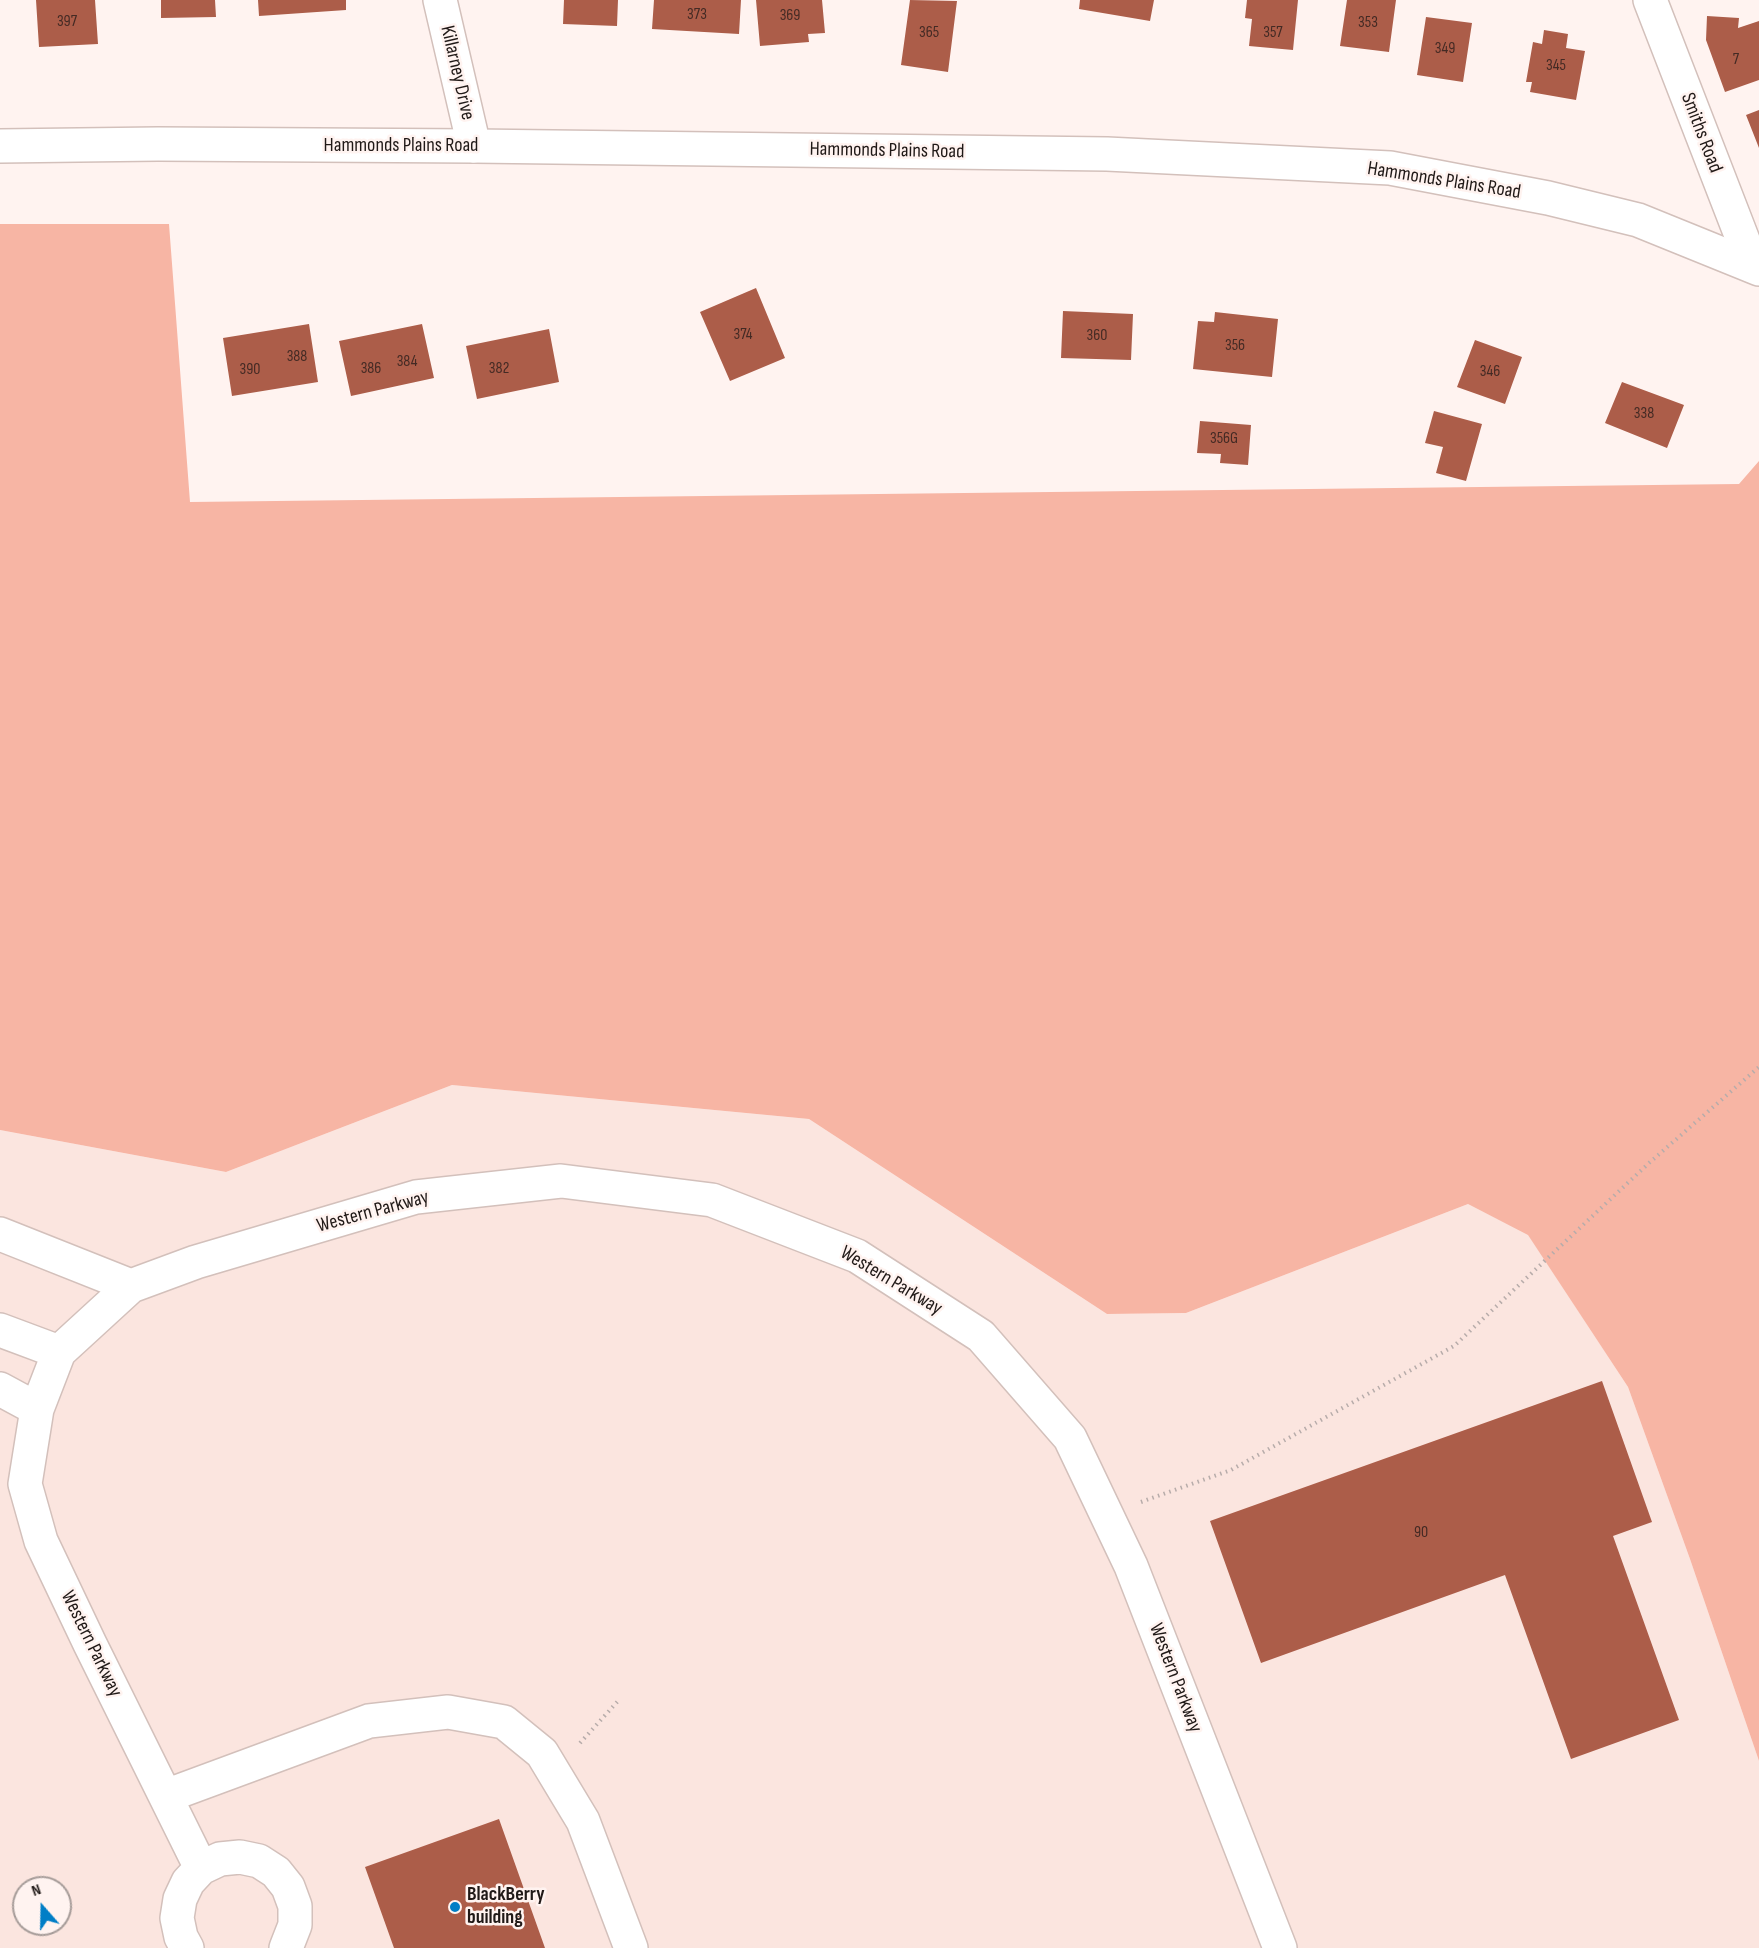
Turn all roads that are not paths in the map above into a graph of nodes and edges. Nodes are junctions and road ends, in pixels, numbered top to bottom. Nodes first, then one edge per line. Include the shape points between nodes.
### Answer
1 (440, 0) edge
2 (1650, 0) edge
3 (0, 146) edge
4 (474, 146) junction
5 (1756, 267) edge
6 (0, 1234) edge
7 (132, 1286) junction
8 (0, 1330) edge
9 (58, 1352) junction
10 (0, 1389) edge
11 (37, 1409) junction
12 (166, 1796) junction
13 (201, 1868) junction
14 (187, 1948) edge
15 (286, 1948) edge
16 (631, 1948) edge
17 (1280, 1948) edge

1 - 4 street, Killarney Drive
2 - 5 street, Smiths Road
3 - 4 street, Hammonds Plains Road
4 - 5 street, Hammonds Plains Road via 1107,154 1390,168 1548,198 1638,220
6 - 7 street
7 - 9 street, Western Parkway
7 - 17 street, Western Parkway via 196,1262 416,1197 561,1181 712,1200 857,1256 981,1336 1070,1438 1131,1566
8 - 9 street
9 - 11 street, Western Parkway
10 - 11 street
11 - 12 street, Western Parkway via 24,1484 41,1541
12 - 13 street, Western Parkway
12 - 16 street via 369,1721 448,1712 504,1722 542,1753 583,1821
13 - 14 street via 180,1899 177,1918
13 - 15 street via 220,1859 240,1857 259,1861 276,1872 288,1887 295,1906 295,1925

